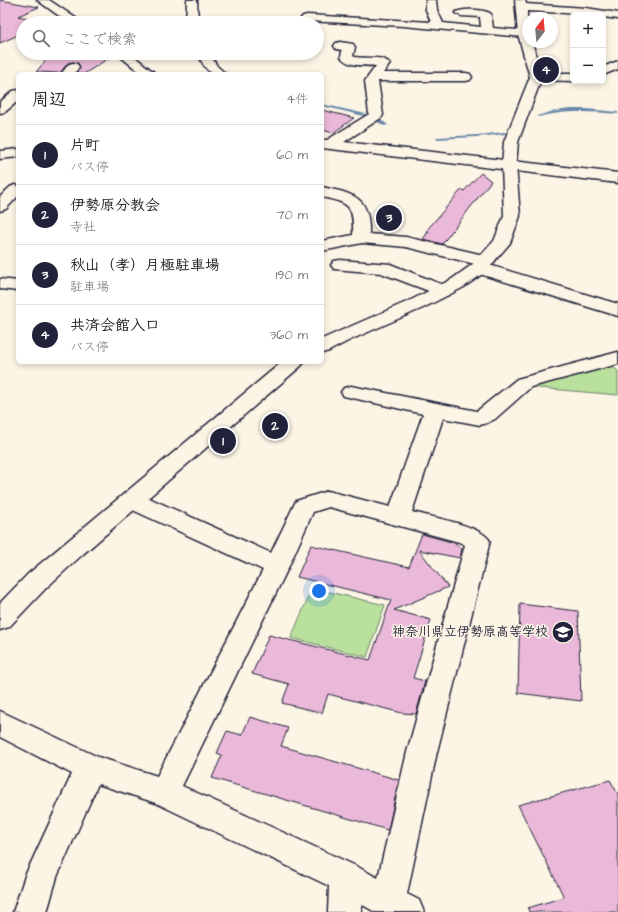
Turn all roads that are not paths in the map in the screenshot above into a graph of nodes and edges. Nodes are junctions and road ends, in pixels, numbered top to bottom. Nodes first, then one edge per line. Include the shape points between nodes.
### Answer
1 (42, 0) edge
2 (192, 0) edge
3 (432, 0) edge
4 (520, 4) edge
5 (461, 13) dead end
6 (66, 16) edge
7 (192, 16) edge
8 (618, 16) edge
9 (324, 19) edge
10 (522, 19) edge
11 (439, 26) junction
12 (488, 31) junction
13 (522, 34) edge
14 (350, 47) dead end
15 (528, 48) edge
16 (131, 60) edge
17 (207, 60) edge
18 (618, 65) edge
19 (147, 72) edge
20 (217, 72) edge
21 (374, 77) junction
22 (466, 77) dead end
23 (536, 77) junction
24 (570, 77) edge
25 (606, 78) edge
26 (16, 96) edge
27 (0, 109) edge
28 (326, 145) edge
29 (16, 153) edge
30 (0, 155) edge
31 (509, 165) junction
32 (618, 178) edge
33 (11, 190) edge
34 (324, 192) edge
35 (0, 206) edge
36 (361, 238) junction
37 (324, 246) edge
38 (350, 264) dead end
39 (483, 265) junction
40 (0, 284) edge
41 (16, 286) edge
42 (442, 292) junction
43 (618, 310) edge
44 (324, 346) edge
45 (618, 358) edge
46 (292, 364) edge
47 (351, 392) dead end
48 (435, 410) junction
49 (132, 500) junction
50 (399, 516) junction
51 (276, 566) junction
52 (0, 620) edge
53 (0, 723) edge
54 (90, 768) junction
55 (164, 792) junction
56 (345, 877) junction
57 (398, 906) edge
58 (30, 912) edge
59 (345, 912) edge

1 - 6 street
2 - 7 street
3 - 11 street via 430,4
4 - 8 street
4 - 10 street
5 - 12 street via 485,14
9 - 11 street
11 - 12 street
12 - 13 street
14 - 21 street via 347,57 351,60 384,64
15 - 23 street
16 - 19 street
17 - 20 street
18 - 25 street
21 - 22 street
21 - 28 street via 371,81 376,115
23 - 24 street
23 - 31 street via 511,142
26 - 27 street
28 - 31 street
29 - 30 street
31 - 32 street
31 - 39 street via 512,216 502,243
33 - 35 street
34 - 36 street via 343,197 358,207 361,214
36 - 37 street
36 - 39 street via 406,242
38 - 42 street via 384,268
39 - 42 street
39 - 43 street
40 - 41 street
42 - 44 street
45 - 48 street via 524,383 480,418
46 - 49 street
47 - 48 street
48 - 50 street
49 - 51 street
49 - 52 street via 37,581
50 - 51 street via 328,499 304,507
50 - 57 street via 467,535 478,541 422,752
51 - 55 street
53 - 54 street
54 - 55 street
54 - 58 street via 41,876
55 - 56 street
56 - 57 street
56 - 59 street

